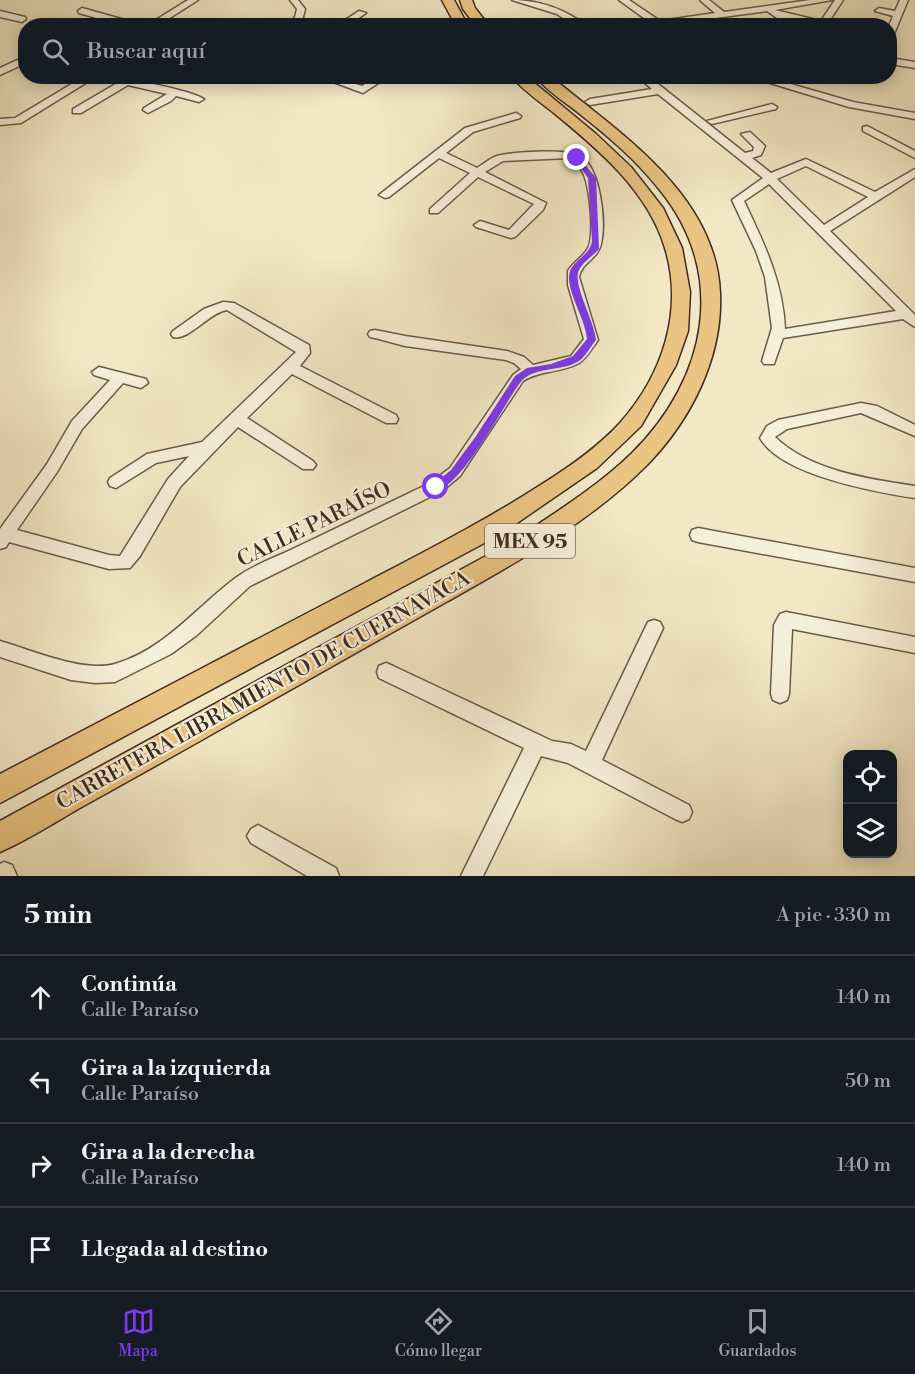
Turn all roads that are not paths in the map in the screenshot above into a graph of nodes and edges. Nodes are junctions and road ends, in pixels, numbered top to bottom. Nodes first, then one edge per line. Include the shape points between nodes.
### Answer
1 (193, 0) edge
2 (294, 0) edge
3 (448, 0) edge
4 (466, 0) edge
5 (516, 0) edge
6 (622, 0) edge
7 (704, 0) edge
8 (716, 0) edge
9 (824, 0) edge
10 (839, 0) edge
11 (904, 0) edge
12 (780, 3) edge
13 (770, 8) junction
14 (82, 11) dead end
15 (879, 11) dead end
16 (0, 14) edge
17 (362, 14) dead end
18 (725, 14) junction
19 (898, 14) junction
20 (18, 18) edge
21 (107, 18) edge
22 (163, 18) edge
23 (298, 18) edge
24 (355, 18) edge
25 (458, 18) edge
26 (476, 18) edge
27 (569, 18) edge
28 (649, 18) edge
29 (701, 18) edge
30 (792, 18) edge
31 (827, 18) edge
32 (896, 18) edge
33 (897, 62) edge
34 (18, 63) edge
35 (915, 65) edge
36 (0, 72) edge
37 (79, 84) edge
38 (127, 84) edge
39 (134, 84) edge
40 (349, 84) edge
41 (372, 84) edge
42 (527, 84) edge
43 (551, 84) edge
44 (650, 84) edge
45 (779, 84) edge
46 (658, 91) junction
47 (174, 92) junction
48 (199, 99) dead end
49 (590, 102) dead end
50 (772, 107) dead end
51 (148, 110) dead end
52 (77, 111) dead end
53 (516, 116) dead end
54 (915, 116) edge
55 (0, 122) edge
56 (867, 129) dead end
57 (715, 134) junction
58 (746, 134) dead end
59 (437, 153) junction
60 (915, 155) edge
61 (745, 157) junction
62 (915, 172) edge
63 (476, 173) junction
64 (770, 178) junction
65 (385, 195) dead end
66 (876, 197) junction
67 (434, 211) dead end
68 (480, 225) dead end
69 (824, 230) junction
70 (910, 318) edge
71 (375, 333) dead end
72 (178, 334) dead end
73 (776, 335) junction
74 (769, 360) dead end
75 (291, 367) junction
76 (530, 370) junction
77 (99, 372) dead end
78 (120, 378) junction
79 (141, 383) dead end
80 (237, 419) junction
81 (391, 419) dead end
82 (915, 431) edge
83 (207, 447) junction
84 (308, 465) dead end
85 (116, 482) dead end
86 (915, 492) edge
87 (698, 535) dead end
88 (3, 538) edge
89 (915, 575) edge
90 (654, 628) dead end
91 (915, 645) edge
92 (1, 651) edge
93 (386, 672) dead end
94 (780, 694) dead end
95 (536, 744) junction
96 (590, 764) junction
97 (0, 789) edge
98 (682, 812) dead end
99 (258, 836) dead end
100 (0, 837) edge
101 (328, 876) edge
102 (472, 876) edge

1 - 22 street
2 - 23 street via 300,9
3 - 25 highway
4 - 26 highway
5 - 27 street
6 - 28 street
7 - 18 street
8 - 18 street
9 - 12 street
10 - 31 street
11 - 19 street
12 - 13 street
13 - 18 street via 741,8
13 - 30 street via 777,15
14 - 21 street
15 - 19 street
16 - 20 street
17 - 24 street
18 - 29 street
19 - 32 street
33 - 35 street
34 - 36 street
37 - 55 street via 17,121
38 - 52 street
39 - 47 street
40 - 41 street via 363,90
42 - 97 highway, CARRETERA LIBRAMIENTO DE CUERNAVACA / MEX 95 via 611,154 642,190 664,226 678,267 680,323 673,351 641,412 589,463 493,527
43 - 100 highway, CARRETERA LIBRAMIENTO DE CUERNAVACA / MEX 95 via 654,173 690,221 703,249 713,296 712,323 690,388 668,424 641,457 611,484 516,551
44 - 46 street
45 - 54 street via 852,105
46 - 49 street
46 - 57 street
47 - 48 street
47 - 51 street
50 - 57 street via 714,120 723,131
53 - 59 street via 469,130
56 - 60 street
57 - 61 street
58 - 61 street via 760,146 757,153
59 - 63 street
59 - 65 street
61 - 64 street
62 - 66 street
63 - 67 street
63 - 68 street via 540,203 510,234
63 - 76 street via 501,158 571,155 592,178 595,249 574,270 573,282 591,328 591,340 576,359
64 - 66 street via 806,162
64 - 69 street
64 - 73 street via 738,200 771,277 779,328
66 - 69 street
69 - 70 street
70 - 73 street
71 - 76 street via 507,356
72 - 75 street via 215,309 229,306 304,348
73 - 74 street
75 - 80 street
75 - 81 street
76 - 92 street, CALLE PARAÍSO via 518,378 461,464 436,487 243,580 191,629 140,662 115,673 95,674
77 - 78 street
78 - 79 street
78 - 88 street via 77,425
80 - 83 street
80 - 84 street
82 - 86 street via 861,408 783,424 767,438 792,457 841,477
83 - 85 street via 152,458
83 - 88 street via 174,483 124,563
87 - 89 street
90 - 96 street
91 - 94 street via 786,620
93 - 95 street
95 - 96 street via 572,754
95 - 102 street
96 - 98 street
99 - 101 street

